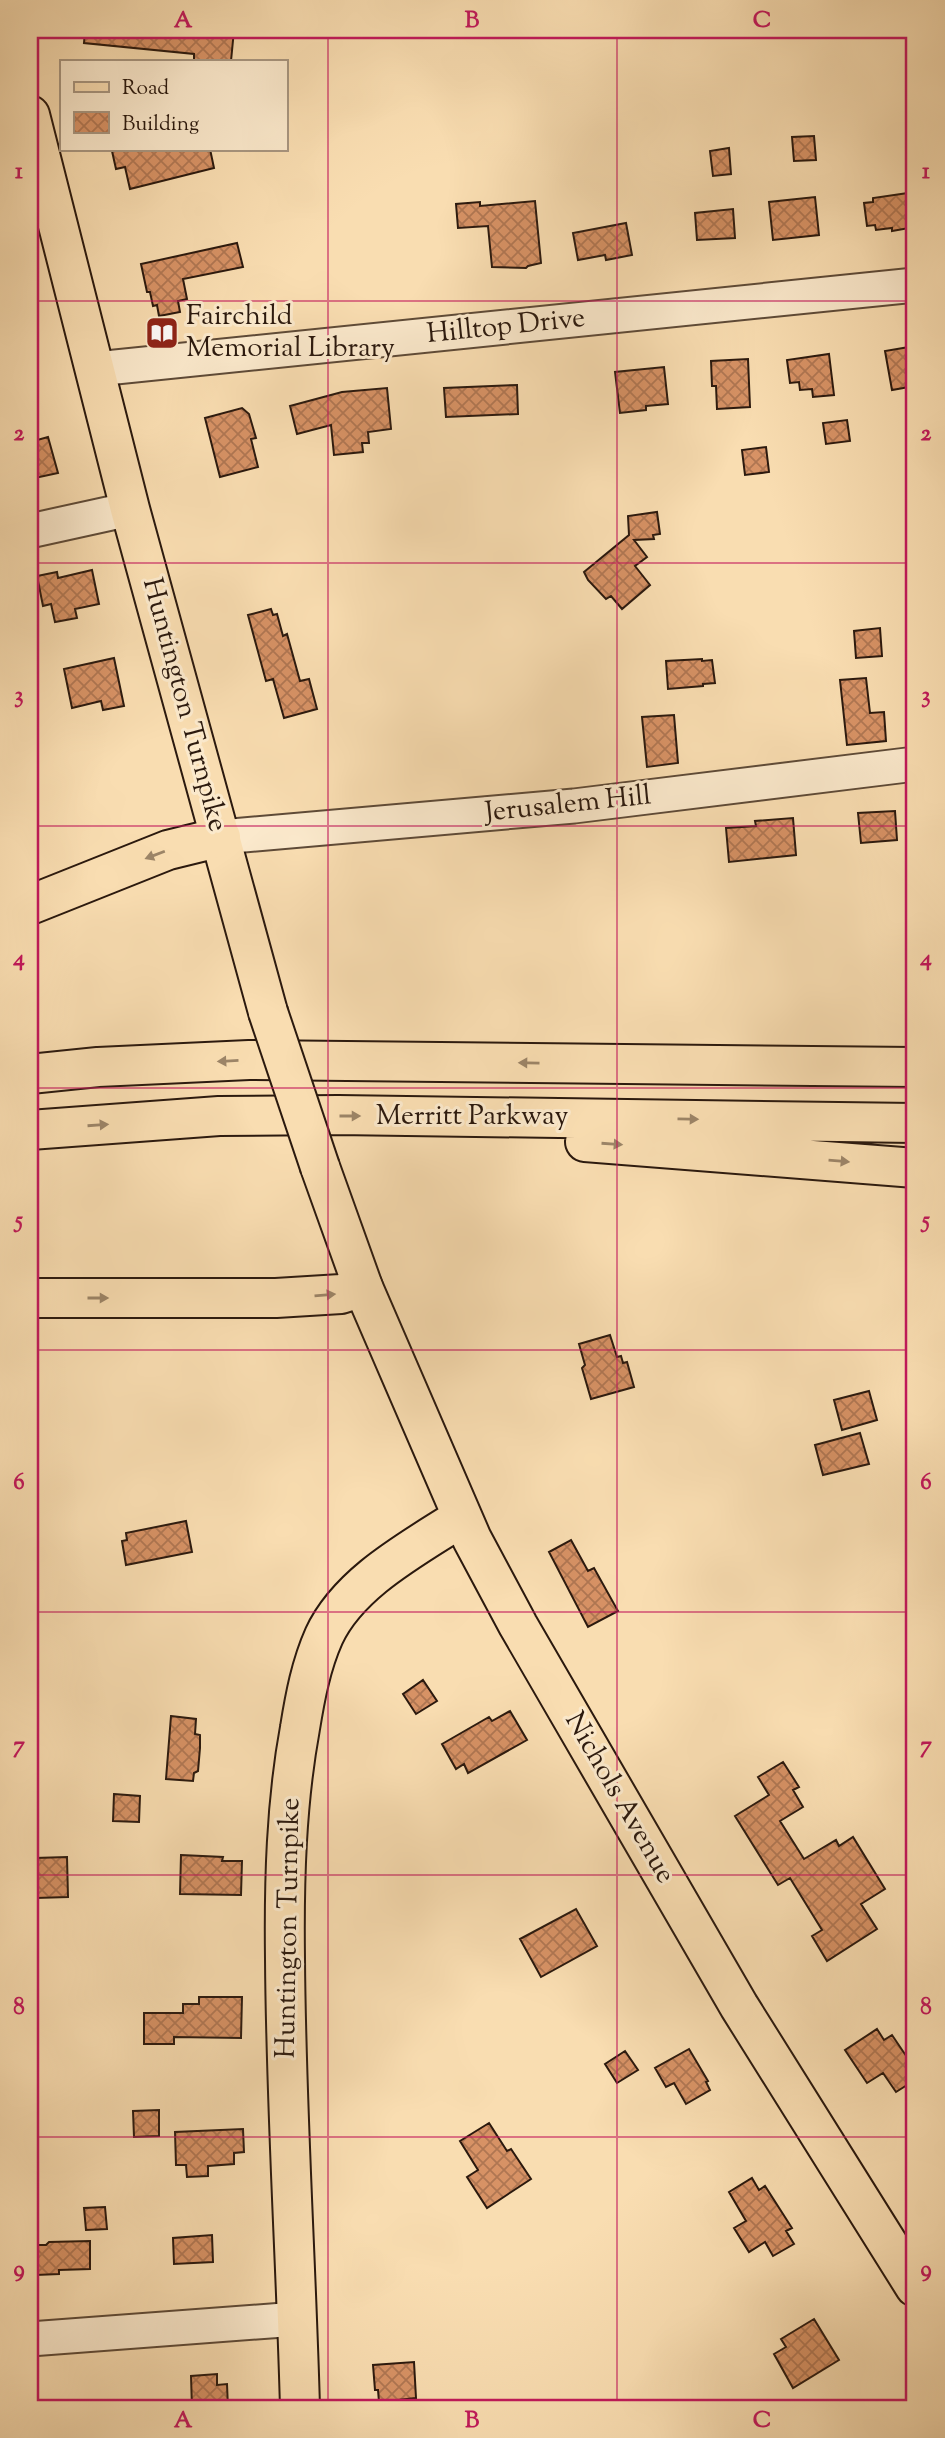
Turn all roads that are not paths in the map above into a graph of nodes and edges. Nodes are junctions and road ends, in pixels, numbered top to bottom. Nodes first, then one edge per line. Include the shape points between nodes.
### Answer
1 (30, 116) edge
2 (915, 285) edge
3 (96, 369) junction
4 (130, 509) junction
5 (30, 531) edge
6 (915, 764) edge
7 (221, 837) junction
8 (30, 905) edge
9 (915, 1045) edge
10 (568, 1063) junction
11 (915, 1067) edge
12 (30, 1074) edge
13 (449, 1116) junction
14 (915, 1122) edge
15 (30, 1130) edge
16 (915, 1168) edge
17 (363, 1287) junction
18 (30, 1297) edge
19 (462, 1517) junction
20 (915, 2287) edge
21 (297, 2319) junction
22 (30, 2339) edge
23 (300, 2408) edge

1 - 3 main road, Huntington Turnpike
2 - 3 street, Hilltop Drive
3 - 4 main road, Huntington Turnpike
4 - 5 street
4 - 7 main road, Huntington Turnpike
6 - 7 street, Jerusalem Hill via 574,806
7 -> 8 main road via 168,850
7 - 17 main road, Huntington Turnpike, bridge via 268,1012
9 - 10 main road via 753,1048
10 - 11 main road, Merritt Parkway
10 -> 12 main road, Merritt Parkway via 249,1060
13 -> 14 main road, Merritt Parkway
15 -> 13 main road, Merritt Parkway via 219,1116
13 -> 16 main road via 548,1139
18 -> 17 main road via 276,1298 341,1294
17 - 19 main road, Nichols Avenue
19 - 20 main road, Nichols Avenue via 518,1625 739,2006
19 - 21 main road, Huntington Turnpike via 381,1569 352,1597 325,1634 308,1681 294,1760 284,1897
21 - 22 street
21 - 23 main road, Huntington Turnpike

